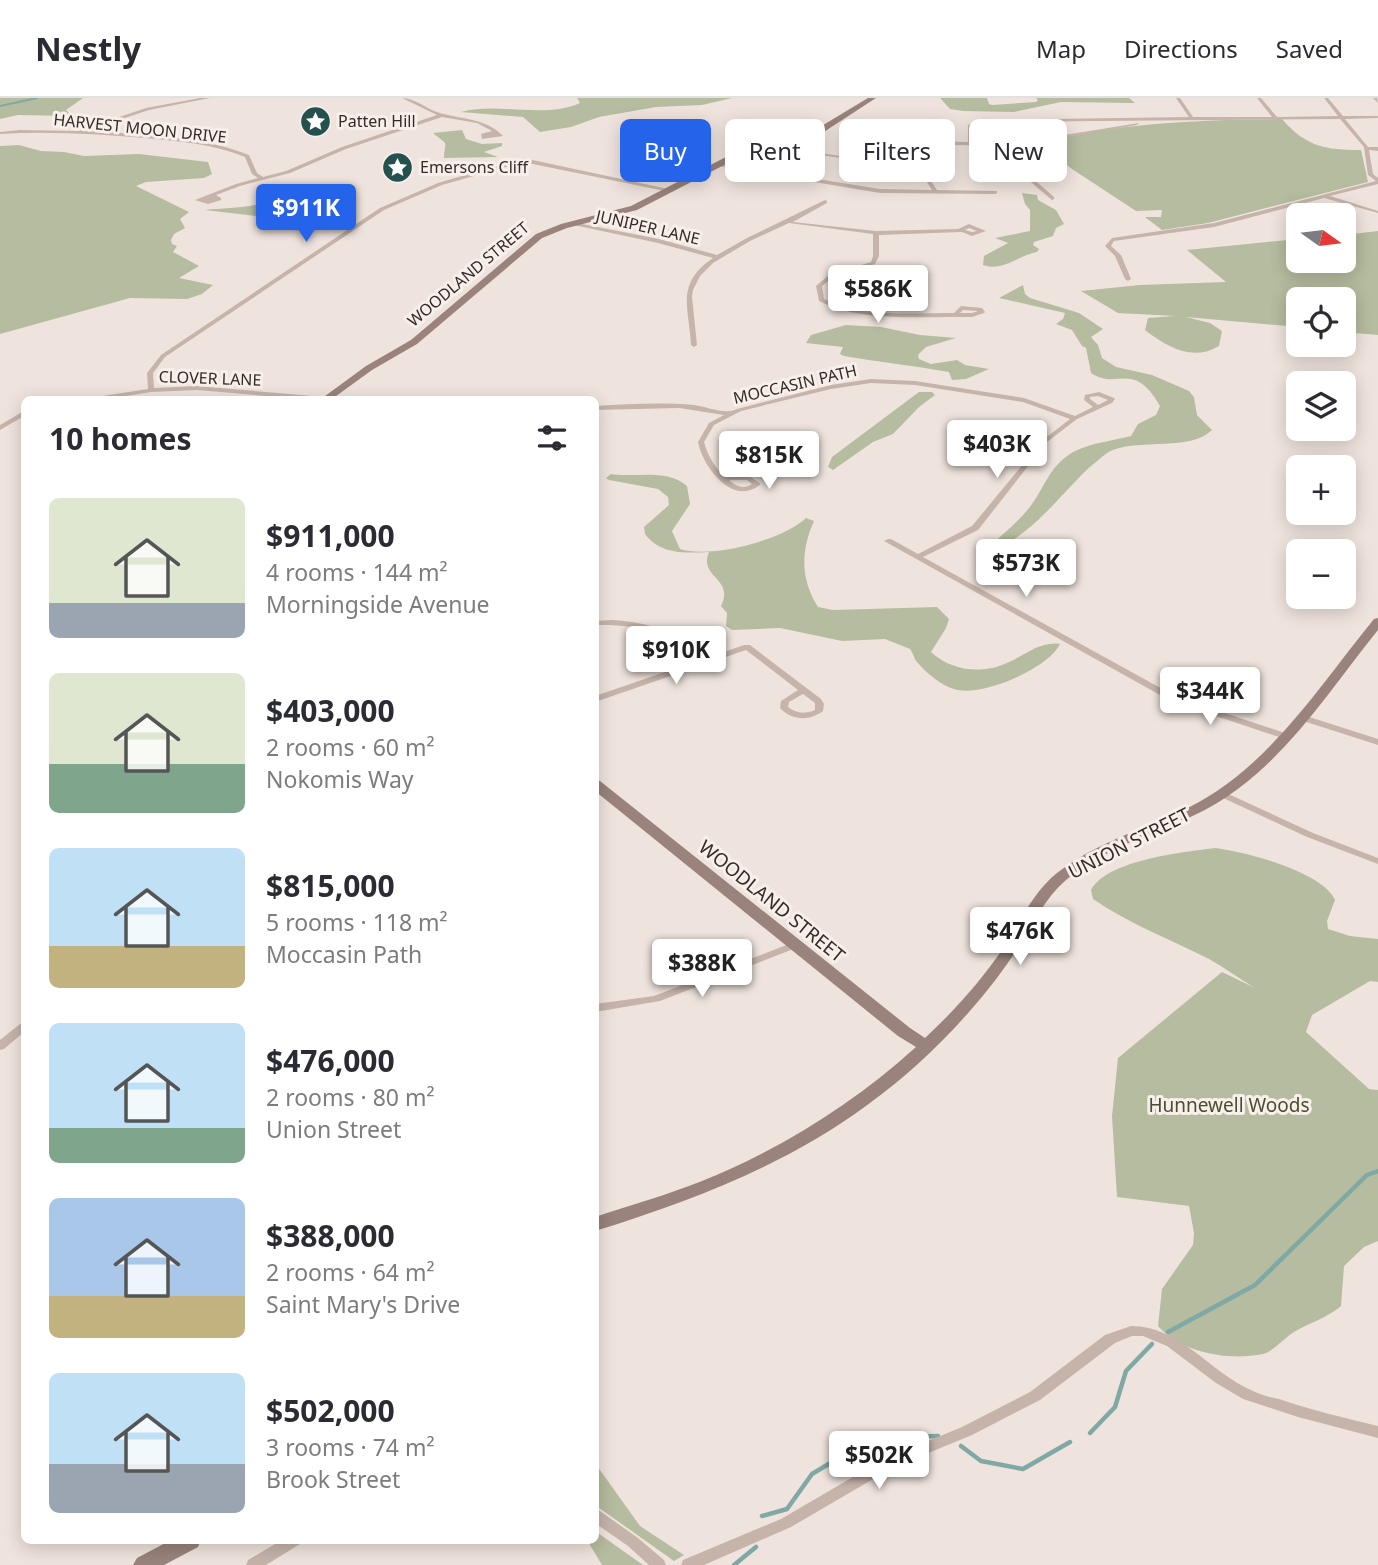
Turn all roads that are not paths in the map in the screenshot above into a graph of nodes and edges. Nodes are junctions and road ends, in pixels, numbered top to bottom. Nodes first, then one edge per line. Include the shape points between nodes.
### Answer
1 (208, 98) edge
2 (404, 98) edge
3 (873, 98) edge
4 (1178, 98) edge
5 (1259, 98) edge
6 (1326, 98) edge
7 (1374, 98) edge
8 (1378, 102) edge
9 (442, 115) junction
10 (1378, 117) edge
11 (1276, 118) junction
12 (1340, 118) junction
13 (1189, 119) junction
14 (1067, 121) edge
15 (825, 128) edge
16 (496, 131) dead end
17 (77, 132) junction
18 (0, 133) edge
19 (1067, 134) edge
20 (1366, 148) junction
21 (1378, 149) edge
22 (725, 162) edge
23 (716, 165) junction
24 (262, 179) junction
25 (1378, 181) edge
26 (928, 182) edge
27 (1034, 182) edge
28 (1037, 186) junction
29 (1029, 187) dead end
30 (670, 190) junction
31 (934, 191) junction
32 (995, 192) dead end
33 (214, 195) dead end
34 (1323, 196) junction
35 (1052, 198) dead end
36 (825, 201) dead end
37 (1376, 212) dead end
38 (791, 222) junction
39 (572, 223) junction
40 (961, 231) dead end
41 (876, 233) junction
42 (717, 257) junction
43 (1128, 279) dead end
44 (956, 315) dead end
45 (694, 345) dead end
46 (151, 390) junction
47 (114, 396) edge
48 (293, 396) edge
49 (329, 396) edge
50 (1097, 407) dead end
51 (599, 408) edge
52 (729, 414) junction
53 (21, 415) edge
54 (1075, 418) junction
55 (0, 428) edge
56 (723, 478) dead end
57 (888, 541) dead end
58 (918, 556) junction
59 (1378, 622) edge
60 (599, 623) edge
61 (708, 659) junction
62 (804, 690) dead end
63 (599, 698) edge
64 (1300, 717) junction
65 (1287, 733) junction
66 (1378, 743) edge
67 (599, 787) edge
68 (1222, 794) junction
69 (1378, 861) edge
70 (797, 944) junction
71 (599, 1007) edge
72 (21, 1029) edge
73 (0, 1046) edge
74 (927, 1046) junction
75 (599, 1223) edge
76 (1378, 1432) edge
77 (599, 1518) edge
78 (183, 1544) edge
79 (288, 1544) edge
80 (144, 1565) edge
81 (253, 1565) edge
82 (659, 1565) edge
83 (688, 1565) edge

1 - 17 street via 139,111
2 - 9 street
3 - 15 street, WOODLAND STREET
4 - 13 street
5 - 11 street
6 - 12 street
7 - 8 street
9 - 16 street via 478,121
9 - 24 street
10 - 12 street
11 - 12 street
11 - 13 street
12 - 20 street
13 - 14 street
13 - 19 street
17 - 18 street, HARVEST MOON DRIVE
17 - 24 street, HARVEST MOON DRIVE via 238,151 247,156
20 - 21 street
20 - 25 street via 1371,175
22 - 23 street, WOODLAND STREET
23 - 30 street, WOODLAND STREET
23 - 31 street via 872,190
24 - 33 street
25 - 34 street
26 - 31 street
27 - 28 street
28 - 29 street
28 - 35 street
30 - 39 street, WOODLAND STREET via 629,210
30 - 46 street via 523,160 430,187 382,209 163,356 150,373
31 - 32 street
34 - 37 street
34 - 43 street via 1214,225 1112,240 1108,246
36 - 38 street
38 - 41 street
38 - 42 street
39 - 42 street, JUNIPER LANE
39 - 49 street, WOODLAND STREET via 534,240 414,342
40 - 41 street
41 - 44 street via 873,263 823,281 818,289 821,300 853,311
42 - 45 street via 697,275 690,292
46 - 47 street, CLOVER LANE
46 - 48 street, CLOVER LANE via 208,388
50 - 54 street
51 - 52 street via 670,406
52 - 54 street, MOCCASIN PATH via 831,387 882,381 1032,402
52 - 56 street, MOCCASIN PATH via 707,428 701,442 705,457
53 - 55 street
54 - 58 street via 1045,440 975,528
57 - 58 street
58 - 65 street via 1189,704
59 - 64 street, UNION STREET
60 - 61 street via 665,631
61 - 62 street via 747,647
61 - 63 street
64 - 65 street, UNION STREET
64 - 66 street
65 - 68 street, UNION STREET
67 - 70 street, WOODLAND STREET
68 - 69 street
68 - 74 street, UNION STREET via 1061,877 1035,905 999,965
70 - 71 street via 656,999
70 - 74 street, WOODLAND STREET
72 - 73 street
74 - 75 street, UNION STREET via 856,1104 788,1148 710,1185
76 - 83 street via 1248,1395 1172,1342 1131,1331 1110,1339 1035,1396 887,1464 786,1524
77 - 82 street
78 - 80 street
79 - 81 street

